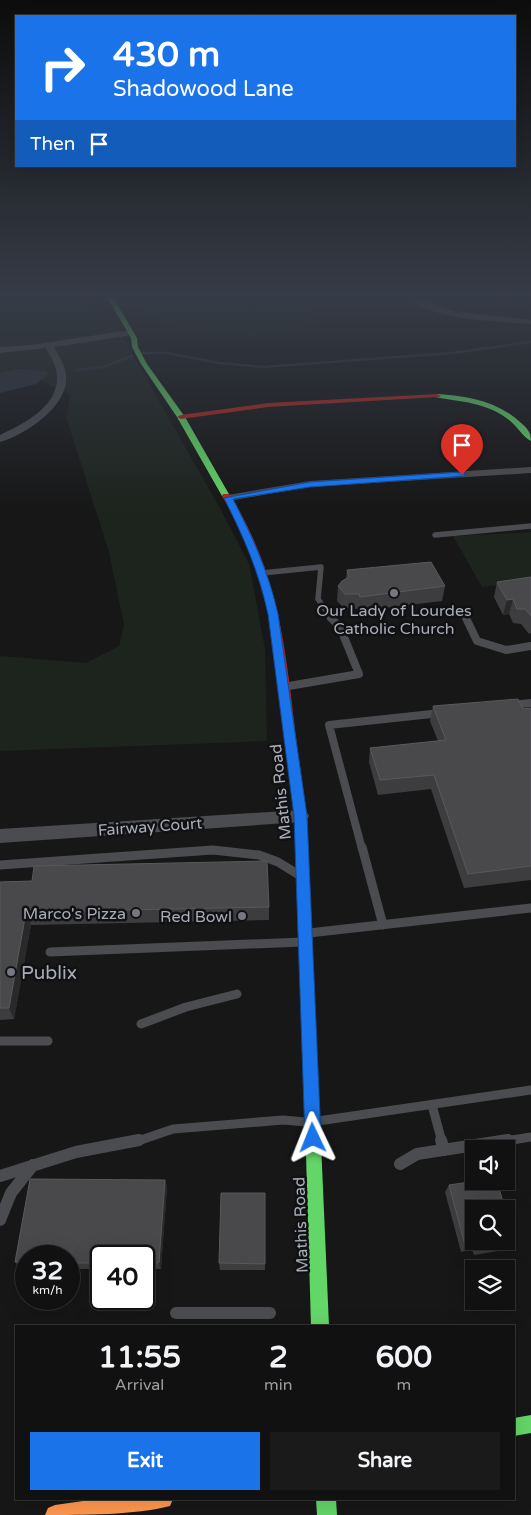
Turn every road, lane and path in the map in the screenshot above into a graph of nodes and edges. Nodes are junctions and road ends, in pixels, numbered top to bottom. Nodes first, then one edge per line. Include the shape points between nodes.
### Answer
1 (60, 368) edge
2 (147, 368) edge
3 (180, 416) junction
4 (531, 439) edge
5 (0, 440) edge
6 (531, 470) edge
7 (228, 498) junction
8 (531, 526) edge
9 (435, 536) dead end
10 (262, 573) junction
11 (466, 618) dead end
12 (531, 646) edge
13 (284, 688) junction
14 (531, 703) edge
15 (502, 706) edge
16 (454, 711) edge
17 (300, 816) junction
18 (0, 836) edge
19 (0, 866) edge
20 (303, 878) junction
21 (531, 908) edge
22 (383, 925) junction
23 (305, 938) junction
24 (50, 952) dead end
25 (237, 994) dead end
26 (141, 1024) dead end
27 (0, 1041) edge
28 (48, 1041) dead end
29 (531, 1090) edge
30 (432, 1105) junction
31 (312, 1122) junction
32 (531, 1137) edge
33 (444, 1150) junction
34 (400, 1164) dead end
35 (33, 1165) junction
36 (0, 1176) edge
37 (0, 1220) edge
38 (176, 1313) dead end
39 (270, 1313) dead end
40 (320, 1325) edge
41 (531, 1424) edge
42 (515, 1427) edge
43 (156, 1500) edge
44 (326, 1500) edge
45 (55, 1515) edge
46 (327, 1515) edge

1 - 5 street via 63,378 60,391 51,405
2 - 3 main road, Mathis Road
3 - 4 main road via 226,408 437,395 477,400 496,407 522,424
3 - 7 main road, Mathis Road
6 - 7 street via 310,484
7 - 10 main road, Mathis Road via 244,527
8 - 9 lane
10 - 13 main road, Mathis Road via 273,614
10 - 13 lane via 321,568 318,599 340,627 359,674
11 - 12 lane via 476,641 506,650
13 - 17 main road, Mathis Road
14 - 15 lane
16 - 22 lane via 329,725
17 - 18 street, Fairway Court
17 - 20 main road, Mathis Road
19 - 20 lane via 214,850 247,851 278,862
20 - 23 main road, Mathis Road
21 - 22 lane
22 - 23 lane
23 - 24 lane
23 - 31 main road, Mathis Road
25 - 26 lane via 186,1007
27 - 28 lane
29 - 30 lane
30 - 31 lane
30 - 33 lane
31 - 35 lane via 283,1120 173,1129 134,1142 76,1152
31 - 40 main road, Mathis Road
32 - 33 lane
33 - 34 lane via 417,1154
35 - 36 lane
35 - 37 lane via 10,1193
38 - 39 lane
41 - 42 main road
43 - 45 main road
44 - 46 main road

